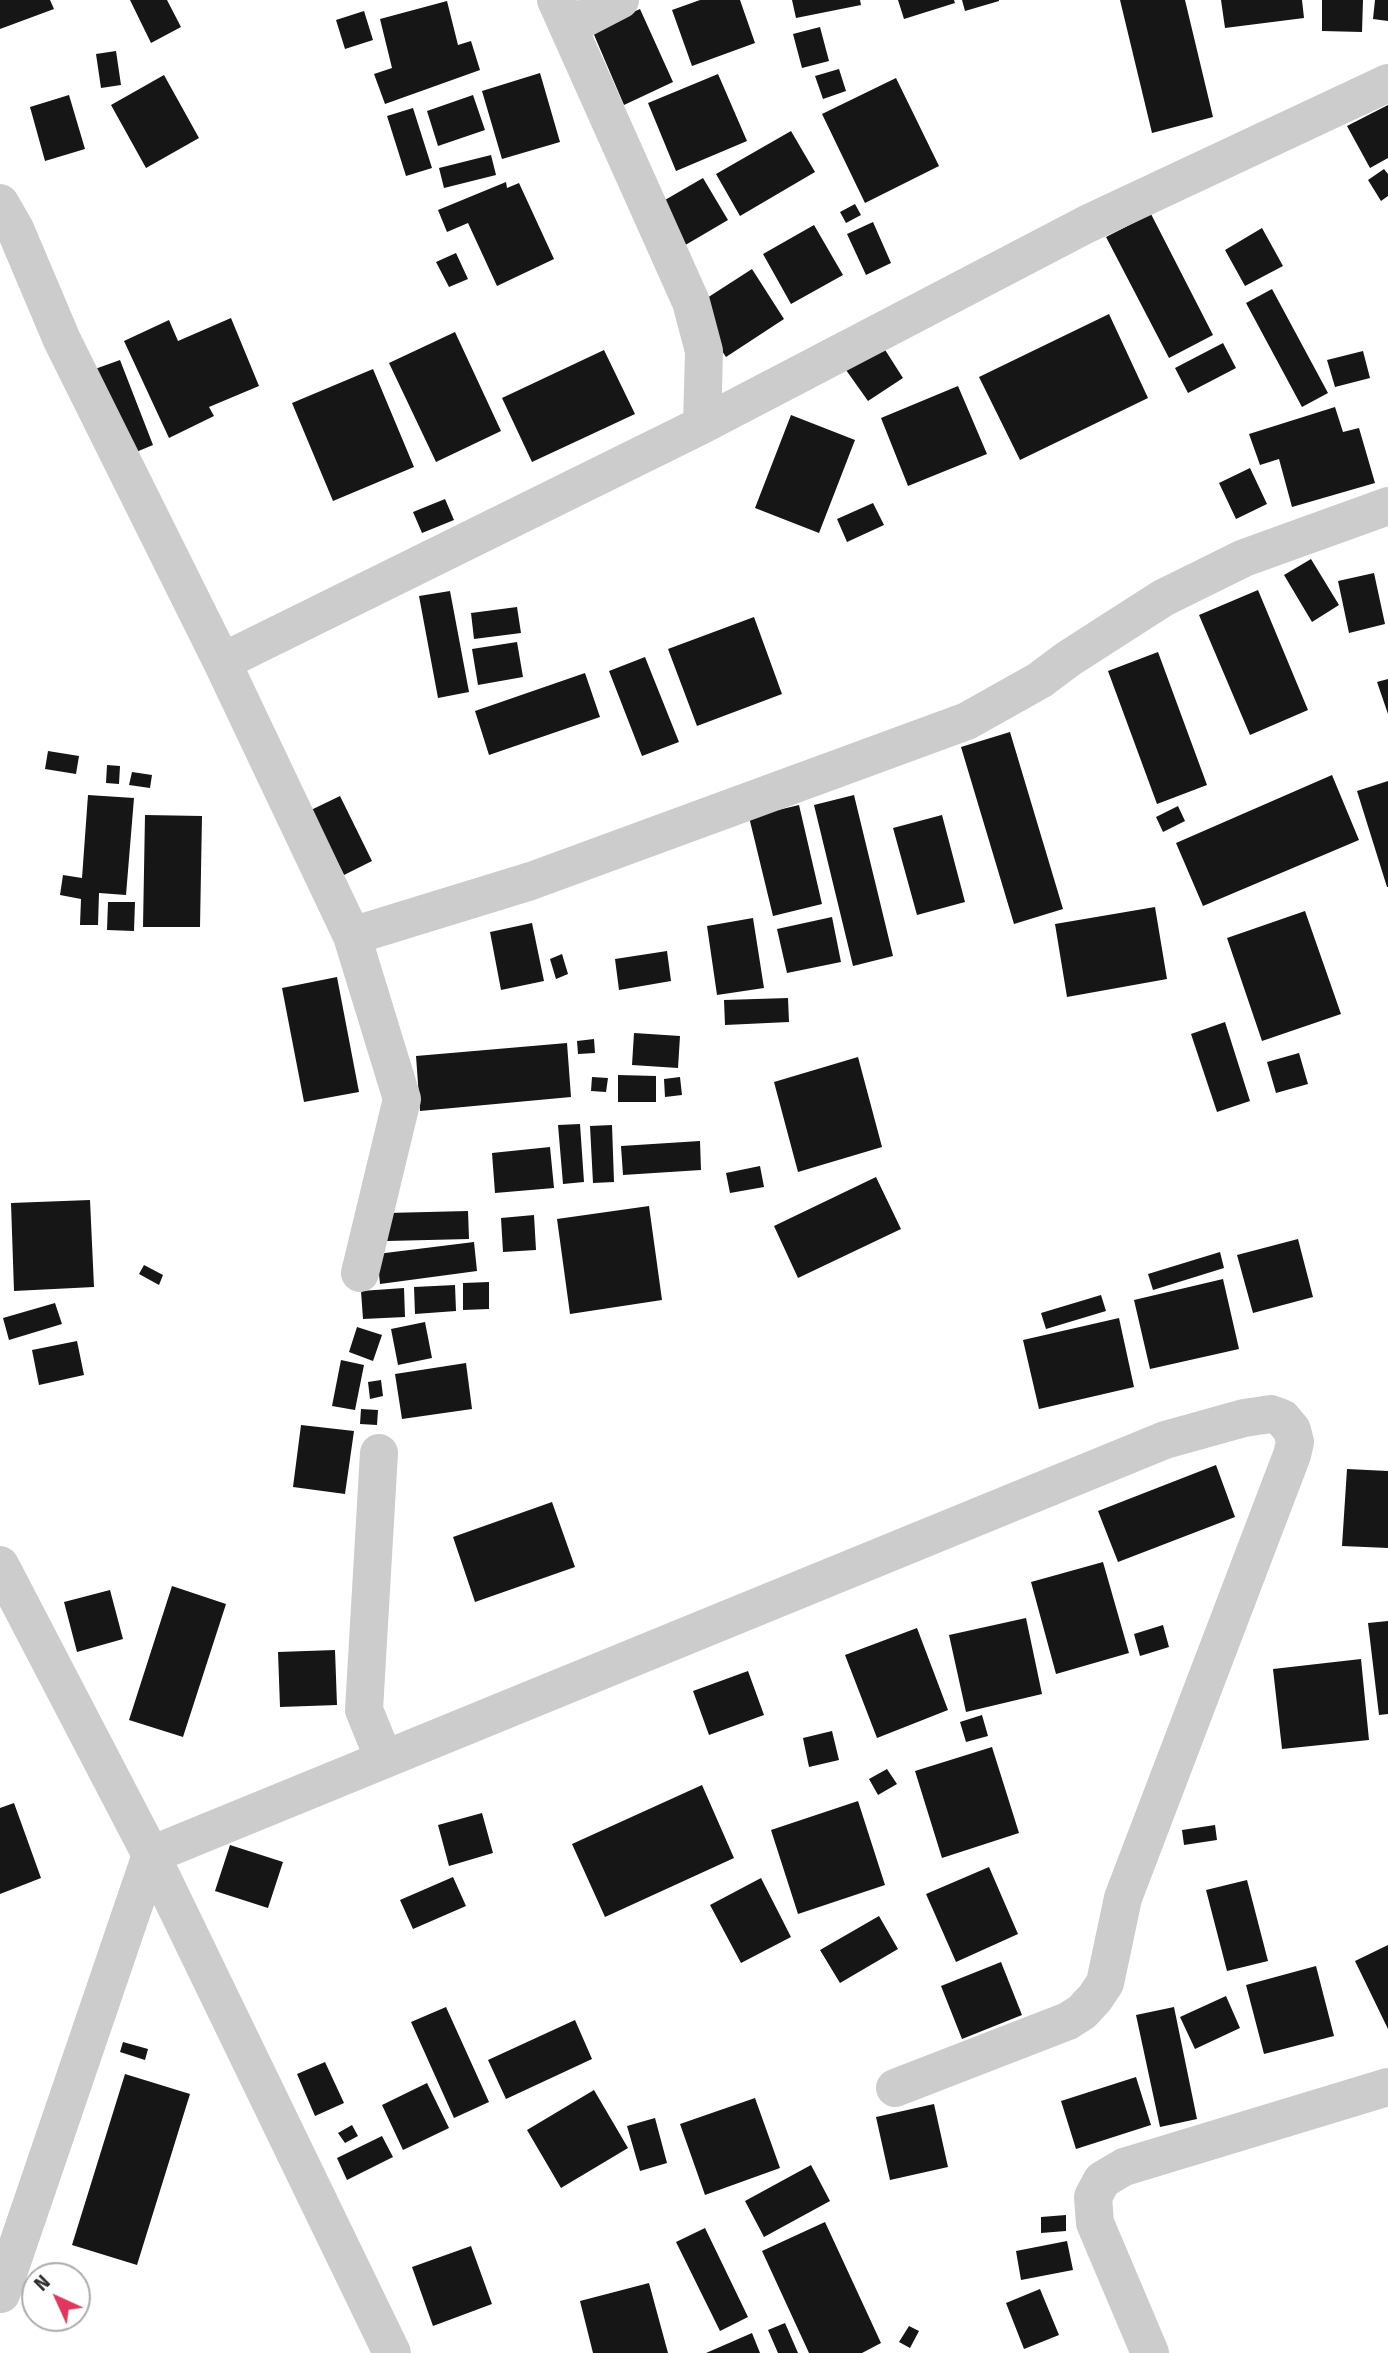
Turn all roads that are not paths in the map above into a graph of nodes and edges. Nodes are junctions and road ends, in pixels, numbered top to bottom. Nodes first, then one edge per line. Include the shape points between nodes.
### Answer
1 (620, 0) edge
2 (562, 14) edge
3 (1388, 83) edge
4 (0, 203) edge
5 (702, 425) junction
6 (1388, 506) edge
7 (222, 662) junction
8 (352, 936) junction
9 (360, 1273) dead end
10 (379, 1453) dead end
11 (0, 1565) edge
12 (384, 1759) junction
13 (151, 1855) junction
14 (1388, 2087) edge
15 (895, 2088) dead end
16 (1, 2294) edge
17 (392, 2353) edge
18 (1150, 2353) edge

1 - 2 street
2 - 5 street via 691,302 704,351
3 - 5 street via 1087,224
4 - 7 street via 16,229 62,340
5 - 7 street
6 - 8 street via 1244,558 1163,598 1040,680 967,721 531,881
7 - 8 street
8 - 9 street via 402,1099
10 - 12 street via 364,1710
11 - 13 street
12 - 13 street
12 - 15 street via 1165,1440 1244,1418 1271,1414 1282,1418 1292,1430 1292,1455 1124,1898 1105,1983 1082,2012 1068,2021
13 - 16 street
13 - 17 street
14 - 18 street via 1124,2167 1102,2180 1093,2197 1095,2223

